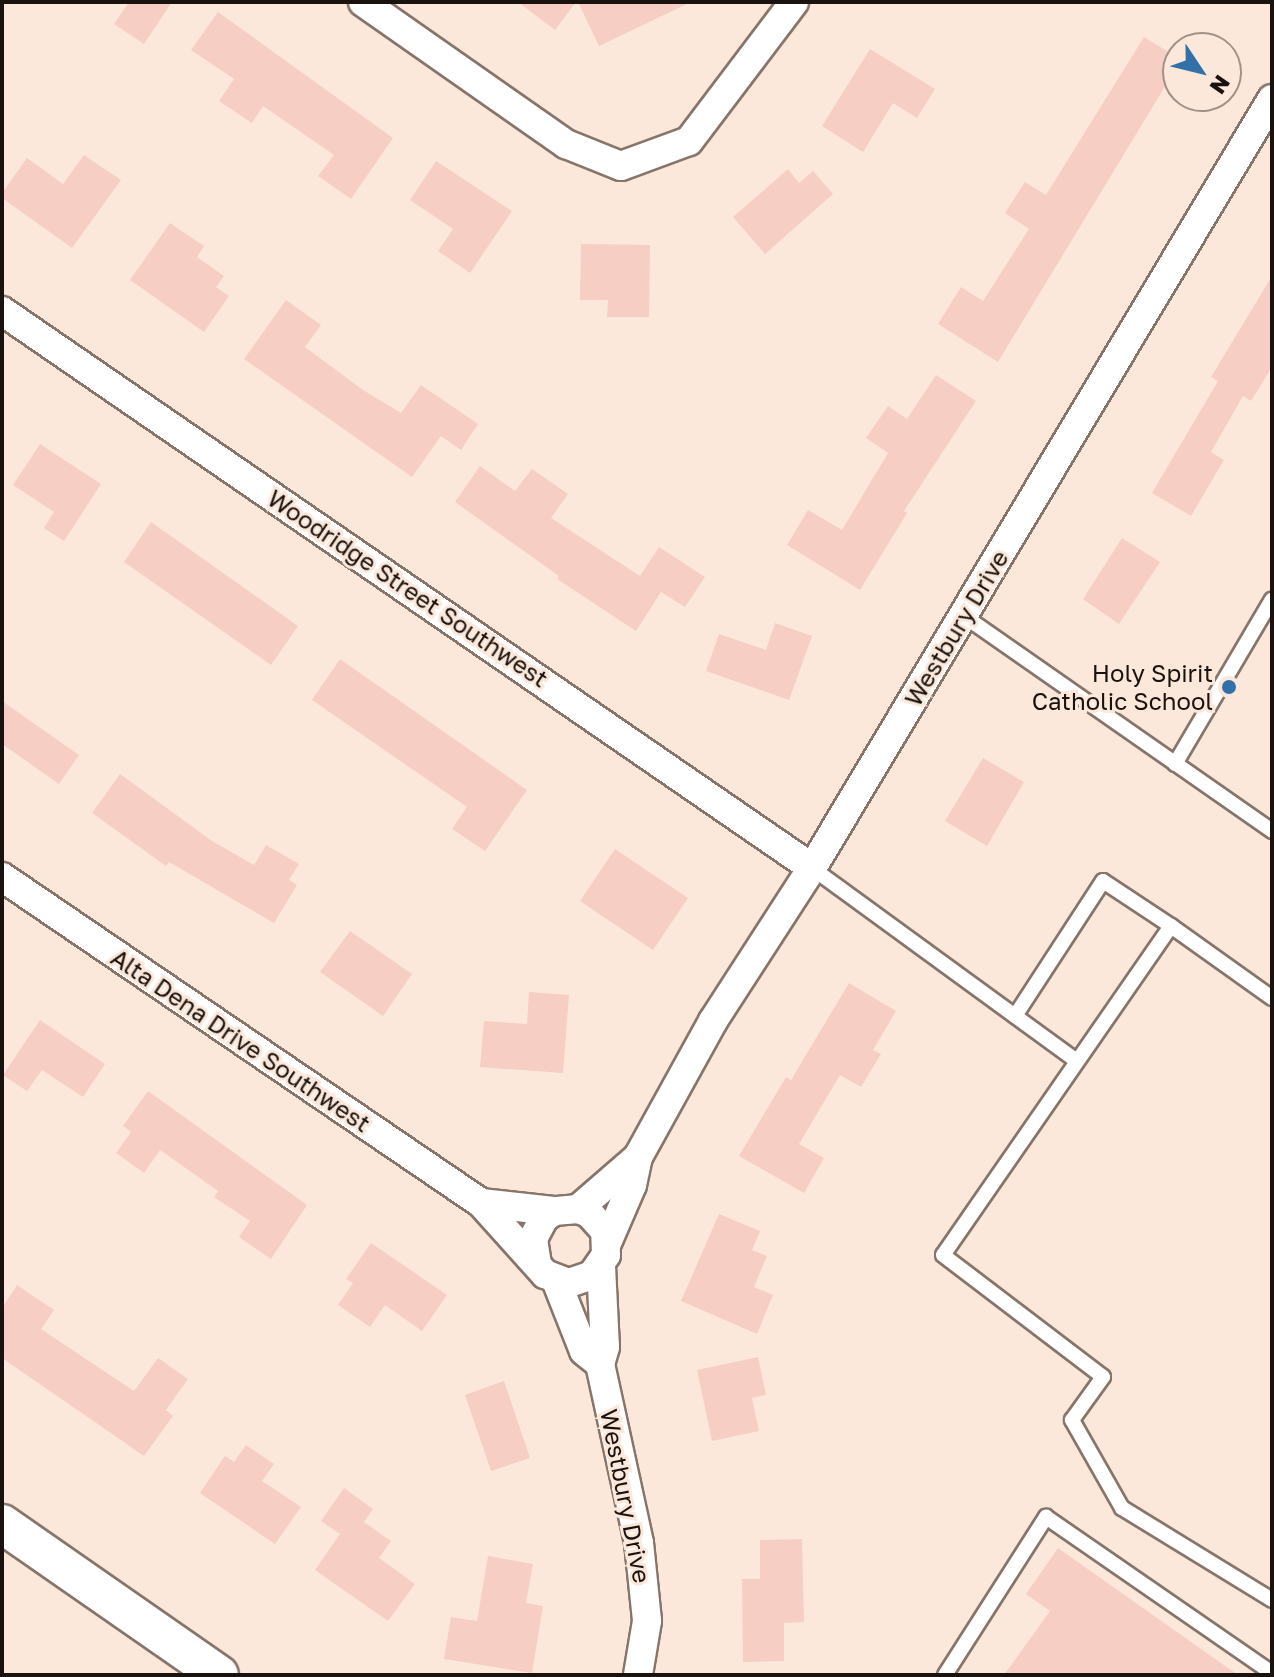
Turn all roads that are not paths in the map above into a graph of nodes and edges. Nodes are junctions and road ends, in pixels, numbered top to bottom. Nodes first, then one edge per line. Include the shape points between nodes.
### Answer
1 (363, 2) edge
2 (794, 2) edge
3 (1272, 99) edge
4 (2, 311) edge
5 (1272, 599) edge
6 (964, 616) junction
7 (1175, 764) junction
8 (1272, 831) edge
9 (812, 868) junction
10 (2, 877) edge
11 (1171, 926) junction
12 (1272, 998) edge
13 (1015, 1016) junction
14 (1075, 1060) junction
15 (638, 1157) junction
16 (481, 1203) junction
17 (566, 1210) junction
18 (604, 1254) junction
19 (547, 1272) junction
20 (600, 1364) junction
21 (2, 1524) edge
22 (1272, 1600) edge
23 (1272, 1673) edge
24 (219, 1675) edge
25 (638, 1675) edge
26 (945, 1675) edge

1 - 2 street via 566,144 621,166 689,141
3 - 6 street, Westbury Drive
4 - 9 street, Woodridge Street Southwest
5 - 7 lane
6 - 7 lane
6 - 9 street, Westbury Drive
7 - 8 lane
9 - 13 lane
9 - 15 street, Westbury Drive via 713,1021
10 - 16 street, Alta Dena Drive Southwest
11 - 12 lane
11 - 13 lane via 1103,881
11 - 14 lane
13 - 14 lane
14 - 22 lane via 943,1255 1103,1377 1072,1420 1122,1508
15 - 17 street, Westbury Drive
15 - 18 street, Westbury Drive
16 - 17 street, Alta Dena Drive Southwest
16 - 19 street, Alta Dena Drive Southwest
17 - 18 street via 598,1221
17 - 19 street via 544,1218 533,1239
18 - 19 street via 581,1281
18 - 20 street, Westbury Drive via 605,1347
19 - 20 street, Westbury Drive via 584,1351
20 - 25 street, Westbury Drive via 639,1543 647,1621
21 - 24 main road
23 - 26 lane via 1046,1517

